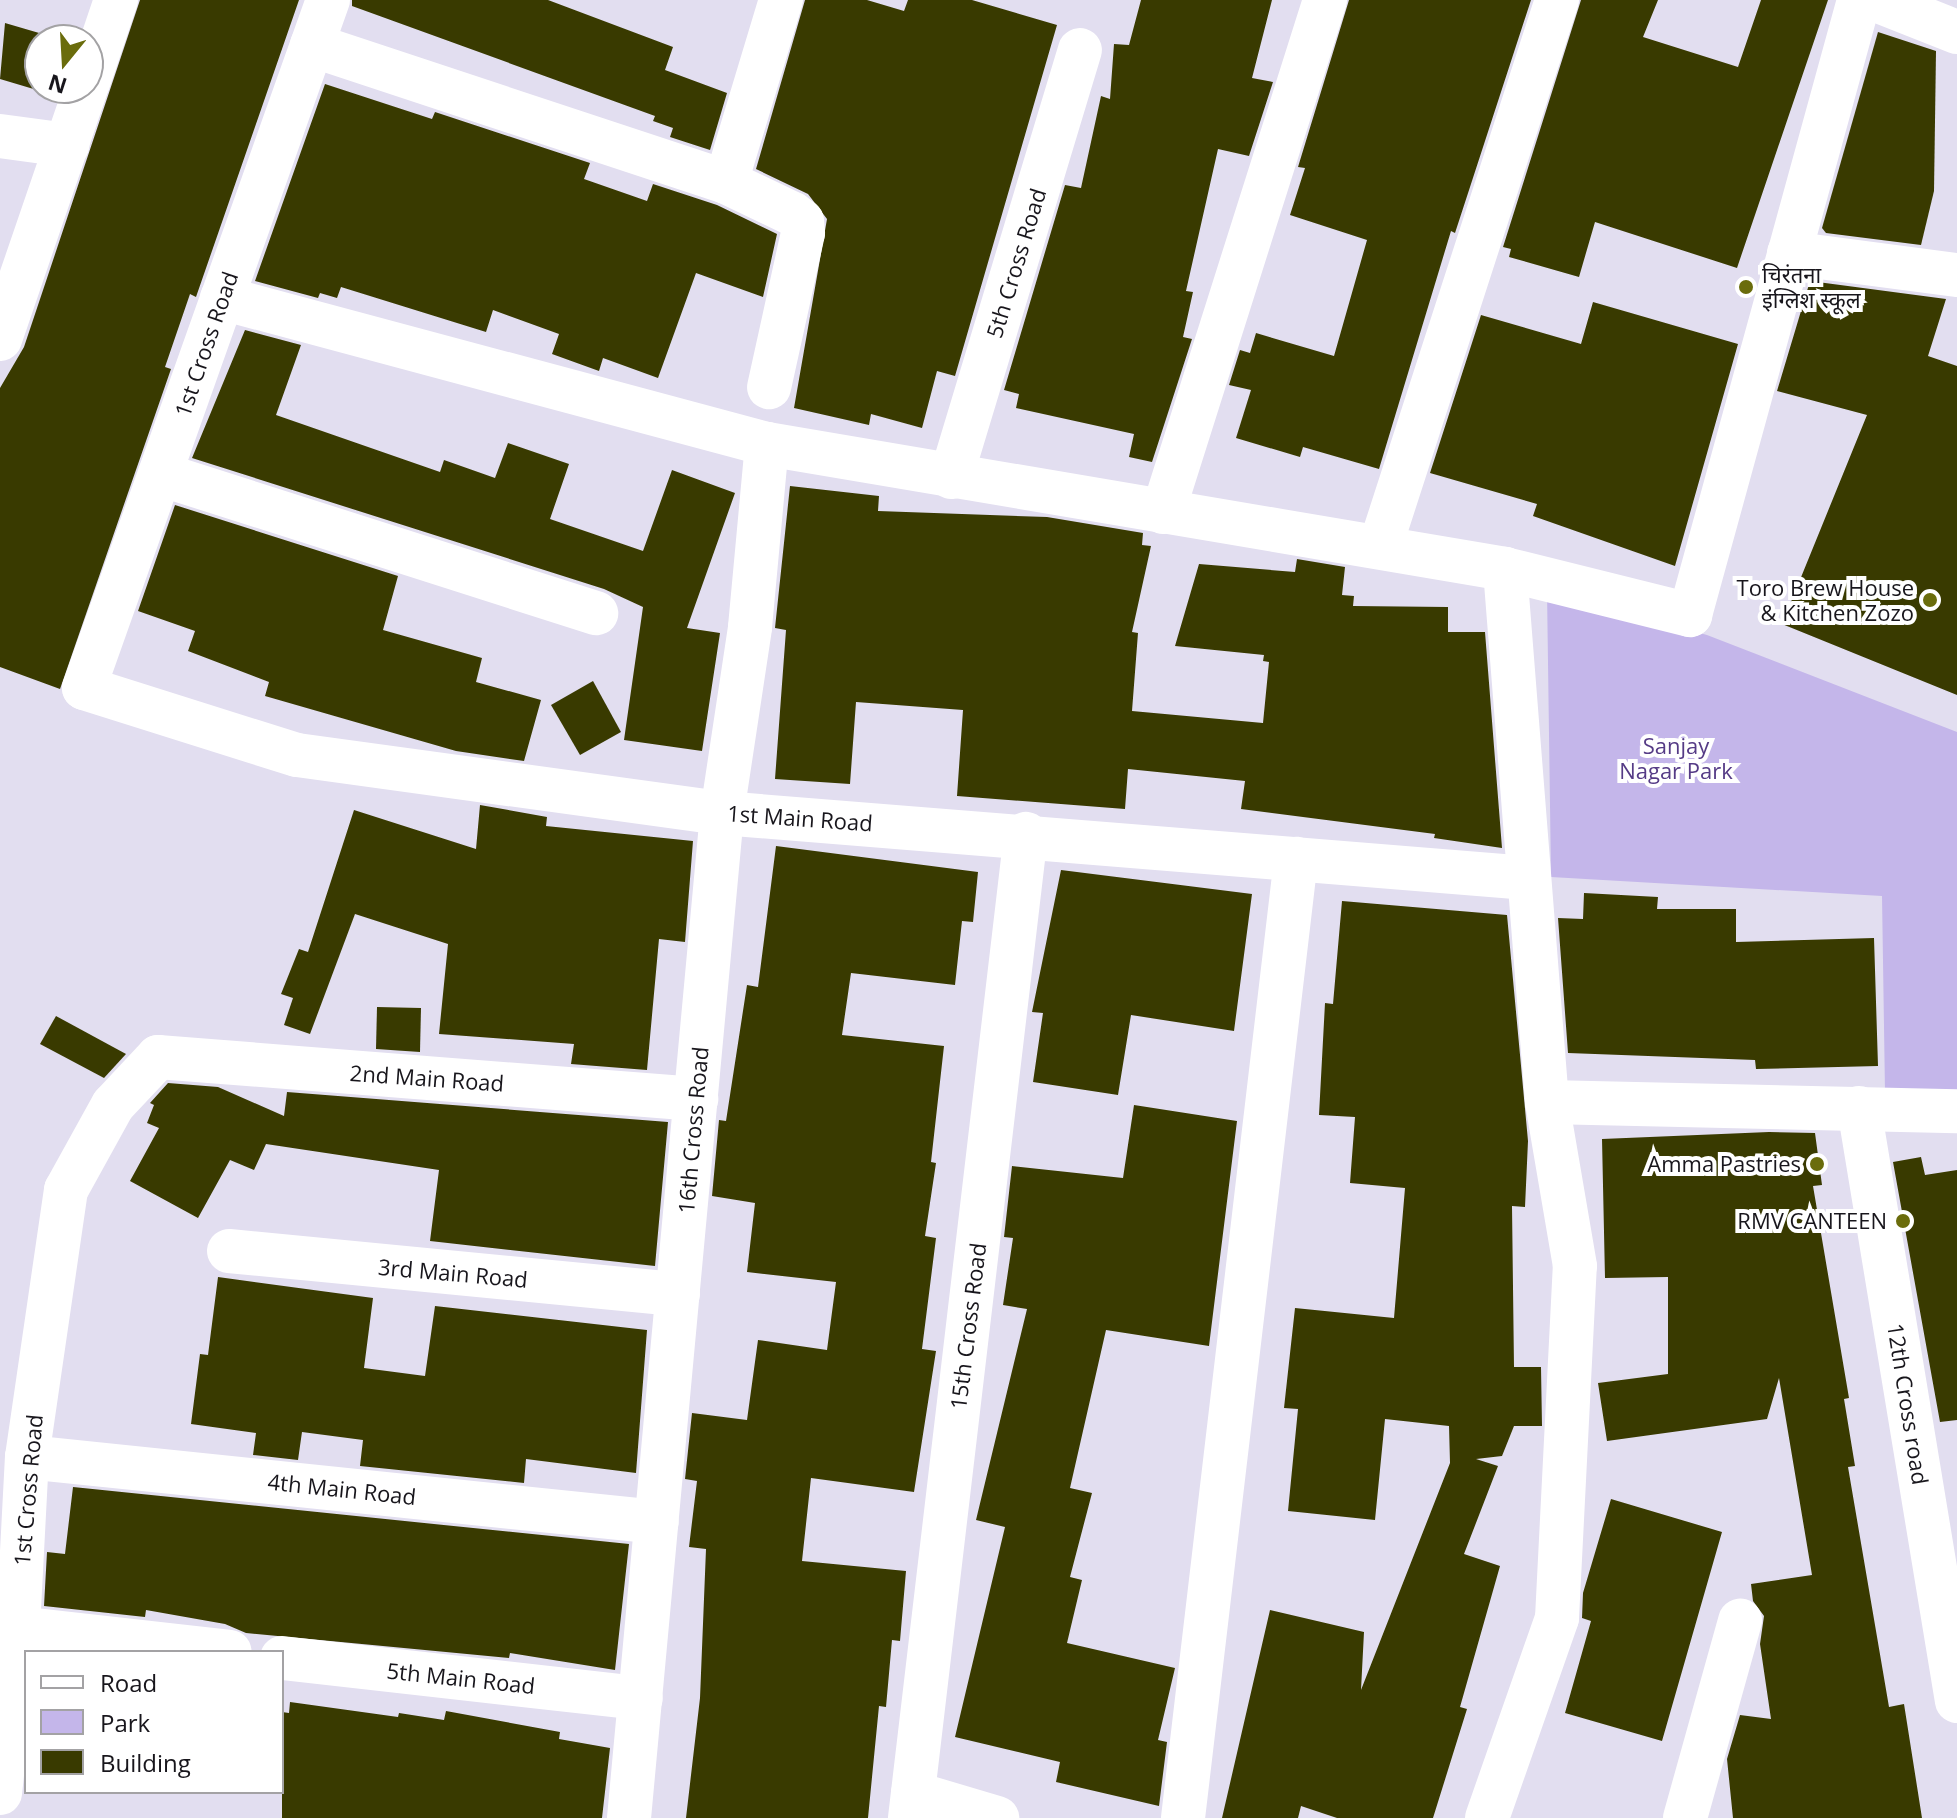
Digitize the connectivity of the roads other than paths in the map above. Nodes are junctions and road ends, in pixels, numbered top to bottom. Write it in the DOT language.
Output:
graph roads {
  1 [pos="116,0"];
  2 [pos="328,0"];
  3 [pos="1325,0"];
  4 [pos="1557,0"];
  5 [pos="1859,0"];
  6 [pos="1876,0"];
  7 [pos="780,1"];
  8 [pos="1957,32"];
  9 [pos="104,36"];
  10 [pos="312,45"];
  11 [pos="1080,50"];
  12 [pos="81,104"];
  13 [pos="0,136"];
  14 [pos="67,145"];
  15 [pos="726,182"];
  16 [pos="1789,253"];
  17 [pos="1957,275"];
  18 [pos="222,298"];
  19 [pos="0,339"];
  20 [pos="769,387"];
  21 [pos="767,444"];
  22 [pos="160,474"];
  23 [pos="951,477"];
  24 [pos="1163,512"];
  25 [pos="1380,547"];
  26 [pos="1505,569"];
  27 [pos="596,613"];
  28 [pos="84,688"];
  29 [pos="722,813"];
  30 [pos="1026,834"];
  31 [pos="1296,859"];
  32 [pos="1528,878"];
  33 [pos="158,1057"];
  34 [pos="696,1099"];
  35 [pos="1547,1102"];
  36 [pos="1859,1108"];
  37 [pos="1957,1111"];
  38 [pos="229,1251"];
  39 [pos="678,1294"];
  40 [pos="27,1457"];
  41 [pos="657,1522"];
  42 [pos="1740,1621"];
  43 [pos="9,1627"];
  44 [pos="212,1650"];
  45 [pos="284,1658"];
  46 [pos="641,1698"];
  47 [pos="1957,1701"];
  48 [pos="0,1793"];
  49 [pos="912,1806"];
  50 [pos="629,1818"];
  51 [pos="997,1818"];
  52 [pos="1183,1818"];
  53 [pos="1487,1818"];
  54 [pos="1685,1818"];
  1 -- 9 [label="street"];
  2 -- 10 [label="street, 1st Cross Road"];
  3 -- 24 [label="street"];
  4 -- 25 [label="street"];
  5 -- 16 [label="street"];
  6 -- 8 [label="street"];
  7 -- 15 [label="street"];
  10 -- 15 [label="street"];
  10 -- 18 [label="street, 1st Cross Road"];
  11 -- 23 [label="street, 5th Cross Road"];
  12 -- 14 [label="street"];
  13 -- 14 [label="street"];
  14 -- 19 [label="street"];
  15 -- 20 [label="street"];
  16 -- 17 [label="street"];
  16 -- 26 [label="street"];
  18 -- 21 [label="street"];
  18 -- 22 [label="street, 1st Cross Road"];
  21 -- 23 [label="street"];
  21 -- 29 [label="street, 16th Cross Road"];
  22 -- 27 [label="street"];
  22 -- 28 [label="street, 1st Cross Road"];
  23 -- 24 [label="street"];
  24 -- 25 [label="street"];
  25 -- 26 [label="street"];
  26 -- 32 [label="street"];
  28 -- 29 [label="street, 1st Main Road"];
  29 -- 30 [label="street, 1st Main Road"];
  29 -- 34 [label="street, 16th Cross Road"];
  30 -- 31 [label="street, 1st Main Road"];
  30 -- 49 [label="street, 15th Cross Road"];
  31 -- 32 [label="street, 1st Main Road"];
  31 -- 52 [label="street"];
  32 -- 35 [label="street"];
  33 -- 34 [label="street, 2nd Main Road"];
  33 -- 40 [label="street, 1st Cross Road"];
  34 -- 39 [label="street, 16th Cross Road"];
  35 -- 36 [label="street"];
  35 -- 53 [label="street"];
  36 -- 37 [label="street"];
  36 -- 47 [label="street, 12th Cross road"];
  38 -- 39 [label="street, 3rd Main Road"];
  39 -- 41 [label="street, 16th Cross Road"];
  40 -- 41 [label="street, 4th Main Road"];
  40 -- 43 [label="street, 1st Cross Road"];
  41 -- 46 [label="street, 16th Cross Road"];
  42 -- 54 [label="street"];
  43 -- 44 [label="street"];
  43 -- 48 [label="street, 1st Cross Road"];
  45 -- 46 [label="street, 5th Main Road"];
  46 -- 50 [label="street, 16th Cross Road"];
  49 -- 51 [label="street"];
}
